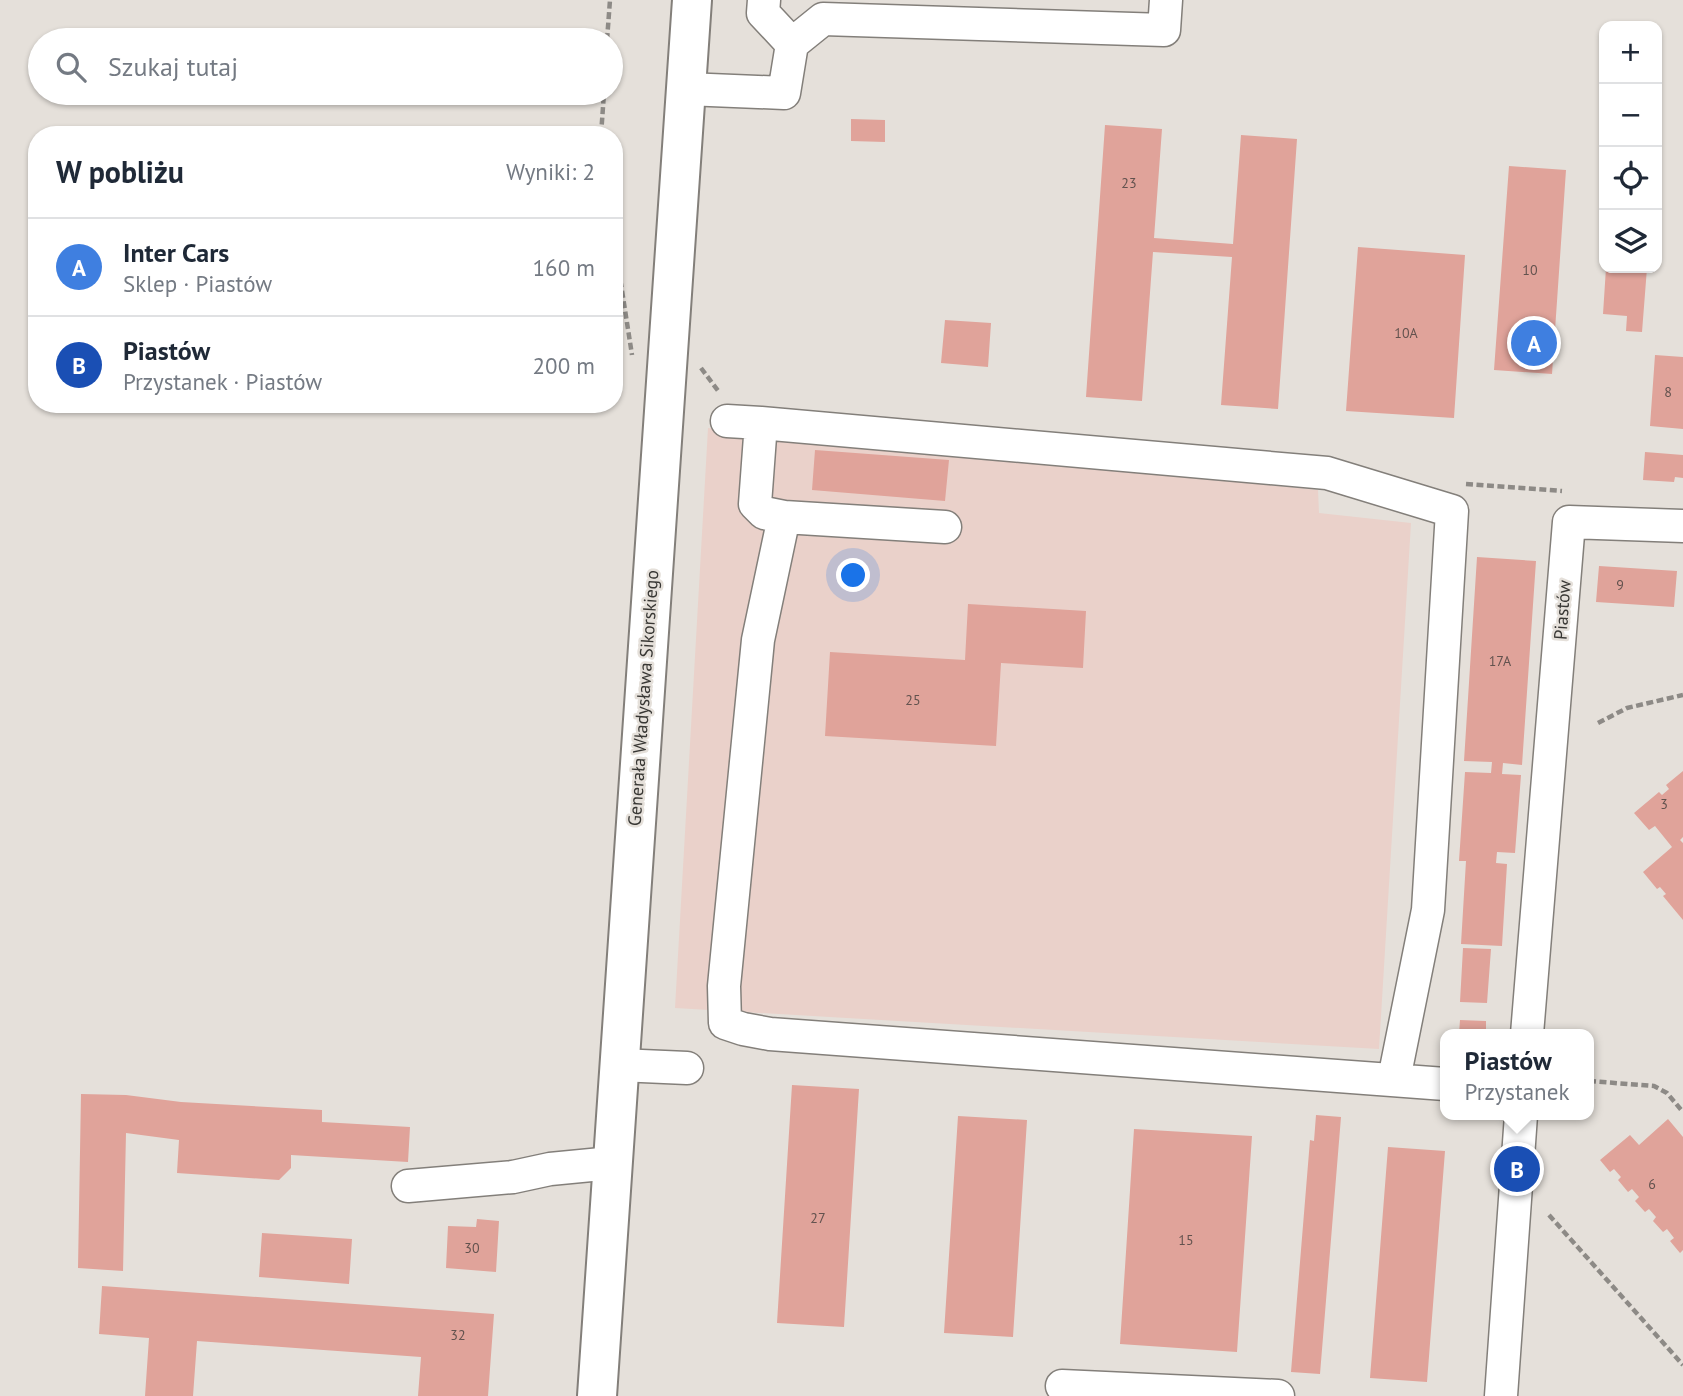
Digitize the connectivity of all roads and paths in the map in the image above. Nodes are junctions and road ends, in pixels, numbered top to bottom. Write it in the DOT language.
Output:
graph roads {
  1 [pos="610,0"];
  2 [pos="692,0"];
  3 [pos="764,0"];
  4 [pos="1167,0"];
  5 [pos="824,10"];
  6 [pos="608,28"];
  7 [pos="792,44"];
  8 [pos="686,89"];
  9 [pos="603,105"];
  10 [pos="602,126"];
  11 [pos="623,297"];
  12 [pos="668,361"];
  13 [pos="727,421"];
  14 [pos="761,423"];
  15 [pos="784,517"];
  16 [pos="1683,526"];
  17 [pos="945,527"];
  18 [pos="1683,695"];
  19 [pos="1598,723"];
  20 [pos="1527,1029"];
  21 [pos="619,1065"];
  22 [pos="687,1068"];
  23 [pos="1394,1079"];
  24 [pos="1594,1081"];
  25 [pos="1440,1084"];
  26 [pos="1683,1112"];
  27 [pos="1521,1120"];
  28 [pos="612,1163"];
  29 [pos="408,1186"];
  30 [pos="1549,1215"];
  31 [pos="1683,1365"];
  32 [pos="1062,1386"];
  33 [pos="597,1396"];
  34 [pos="1278,1396"];
  35 [pos="1501,1396"];
  1 -- 6 [label="path"];
  2 -- 8 [label="main road, Generała Władysława Sikorskiego"];
  3 -- 7 [label="street"];
  4 -- 5 [label="street"];
  5 -- 7 [label="street"];
  7 -- 8 [label="street"];
  8 -- 12 [label="main road, Generała Władysława Sikorskiego"];
  9 -- 10 [label="path"];
  11 -- 12 [label="path"];
  12 -- 21 [label="main road, Generała Władysława Sikorskiego"];
  13 -- 14 [label="street"];
  14 -- 15 [label="street"];
  14 -- 23 [label="street"];
  15 -- 17 [label="street"];
  15 -- 23 [label="street"];
  16 -- 20 [label="street, Piastów"];
  18 -- 19 [label="path"];
  21 -- 22 [label="street"];
  21 -- 28 [label="main road, Generała Władysława Sikorskiego"];
  23 -- 25 [label="street"];
  24 -- 26 [label="path"];
  27 -- 35 [label="street"];
  28 -- 29 [label="street"];
  28 -- 33 [label="main road, Generała Władysława Sikorskiego"];
  30 -- 31 [label="path"];
  32 -- 34 [label="street"];
}
